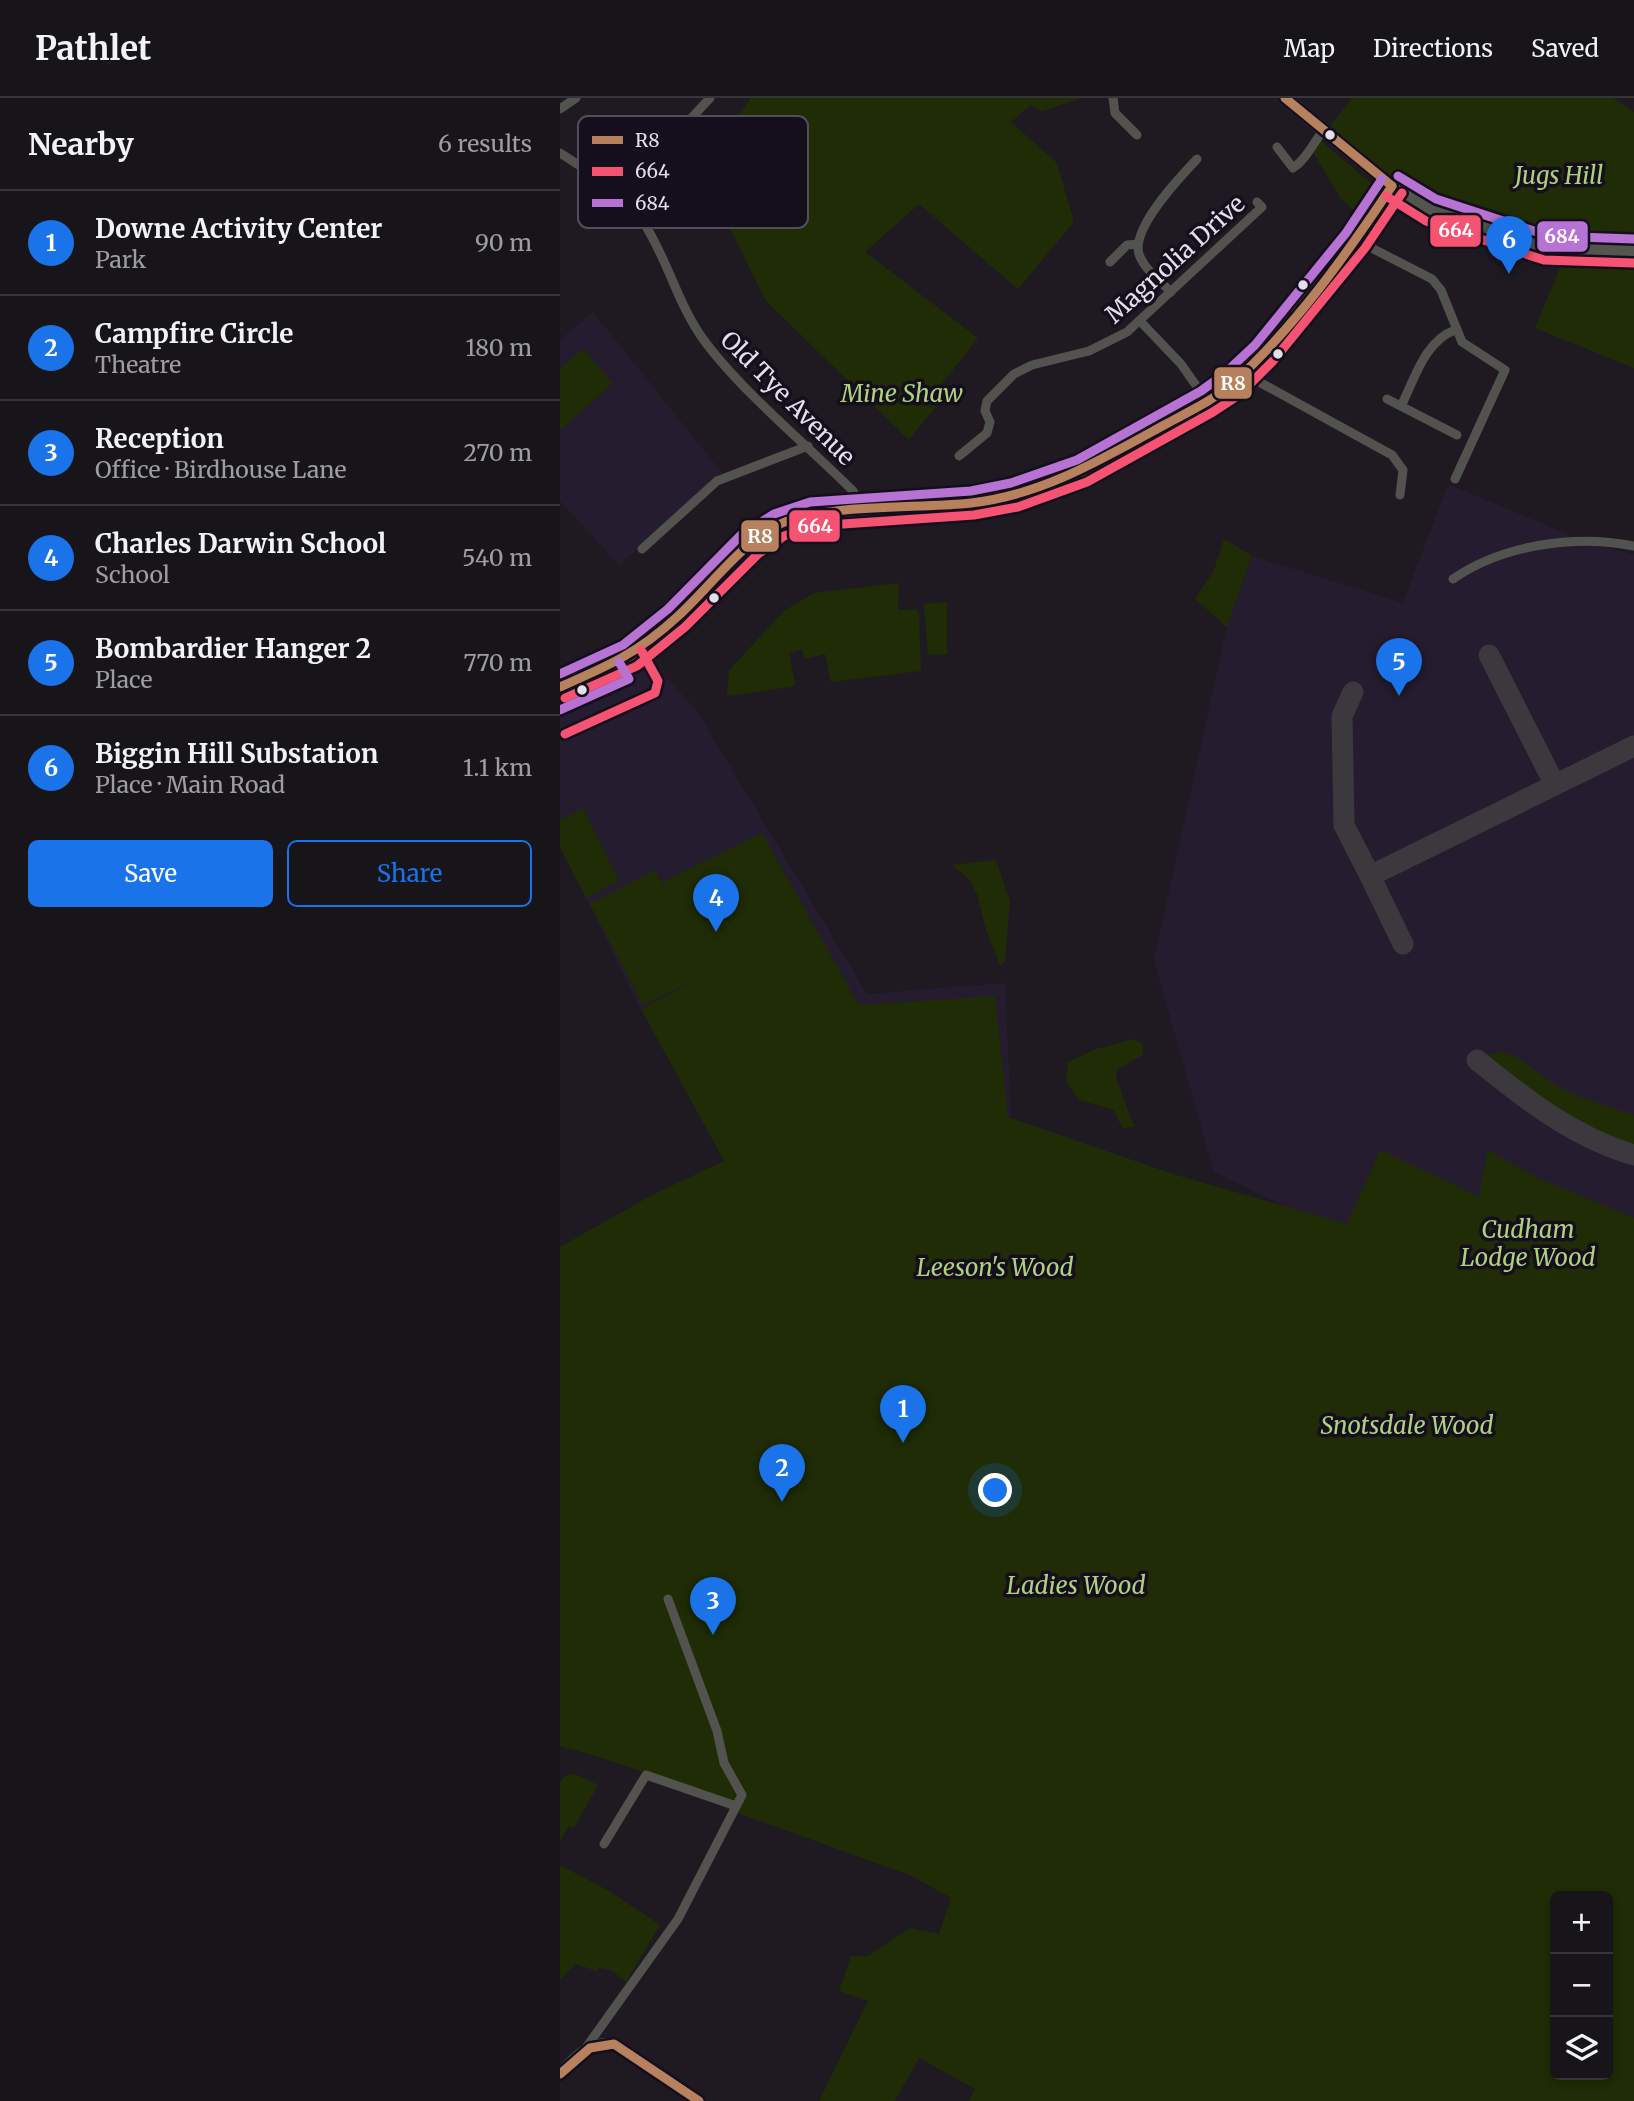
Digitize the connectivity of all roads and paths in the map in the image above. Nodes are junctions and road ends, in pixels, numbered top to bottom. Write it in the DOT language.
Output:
graph roads {
  1 [pos="576,98"];
  2 [pos="710,98"];
  3 [pos="1113,98"];
  4 [pos="1285,98"];
  5 [pos="1299,104"];
  6 [pos="560,109"];
  7 [pos="693,116"];
  8 [pos="1323,131"];
  9 [pos="1137,135"];
  10 [pos="1277,147"];
  11 [pos="560,153"];
  12 [pos="1197,159"];
  13 [pos="578,166"];
  14 [pos="1392,186"];
  15 [pos="1257,202"];
  16 [pos="645,228"];
  17 [pos="1356,240"];
  18 [pos="1138,244"];
  19 [pos="1634,251"];
  20 [pos="1110,262"];
  21 [pos="1171,292"];
  22 [pos="1140,321"];
  23 [pos="1455,330"];
  24 [pos="1247,372"];
  25 [pos="1387,399"];
  26 [pos="1207,401"];
  27 [pos="1402,404"];
  28 [pos="1457,435"];
  29 [pos="808,446"];
  30 [pos="959,456"];
  31 [pos="1455,479"];
  32 [pos="1400,495"];
  33 [pos="860,511"];
  34 [pos="1634,546"];
  35 [pos="642,549"];
  36 [pos="1453,579"];
  37 [pos="560,687"];
  38 [pos="669,1601"];
  39 [pos="736,1806"];
  40 [pos="604,1844"];
  41 [pos="584,2051"];
  42 [pos="560,2074"];
  43 [pos="699,2101"];
  1 -- 6 [label="street"];
  2 -- 7 [label="street"];
  3 -- 9 [label="street"];
  4 -- 5 [label="main road"];
  5 -- 8 [label="main road"];
  8 -- 10 [label="street"];
  8 -- 14 [label="main road"];
  11 -- 13 [label="street, Old Tye Avenue"];
  12 -- 18 [label="street"];
  14 -- 17 [label="street"];
  14 -- 19 [label="main road"];
  15 -- 21 [label="street, Magnolia Drive"];
  16 -- 29 [label="street, Old Tye Avenue"];
  17 -- 23 [label="street"];
  17 -- 24 [label="street"];
  18 -- 20 [label="street"];
  18 -- 21 [label="street"];
  21 -- 22 [label="street, Magnolia Drive"];
  22 -- 26 [label="street"];
  22 -- 30 [label="street, Magnolia Drive"];
  23 -- 27 [label="street"];
  23 -- 31 [label="street"];
  24 -- 26 [label="street"];
  24 -- 32 [label="street"];
  25 -- 27 [label="street"];
  26 -- 33 [label="street"];
  27 -- 28 [label="street"];
  29 -- 33 [label="street, Old Tye Avenue"];
  29 -- 35 [label="street"];
  33 -- 37 [label="street"];
  34 -- 36 [label="street"];
  38 -- 39 [label="street"];
  39 -- 40 [label="street"];
  39 -- 41 [label="street"];
  41 -- 42 [label="street"];
  41 -- 43 [label="street"];
}
